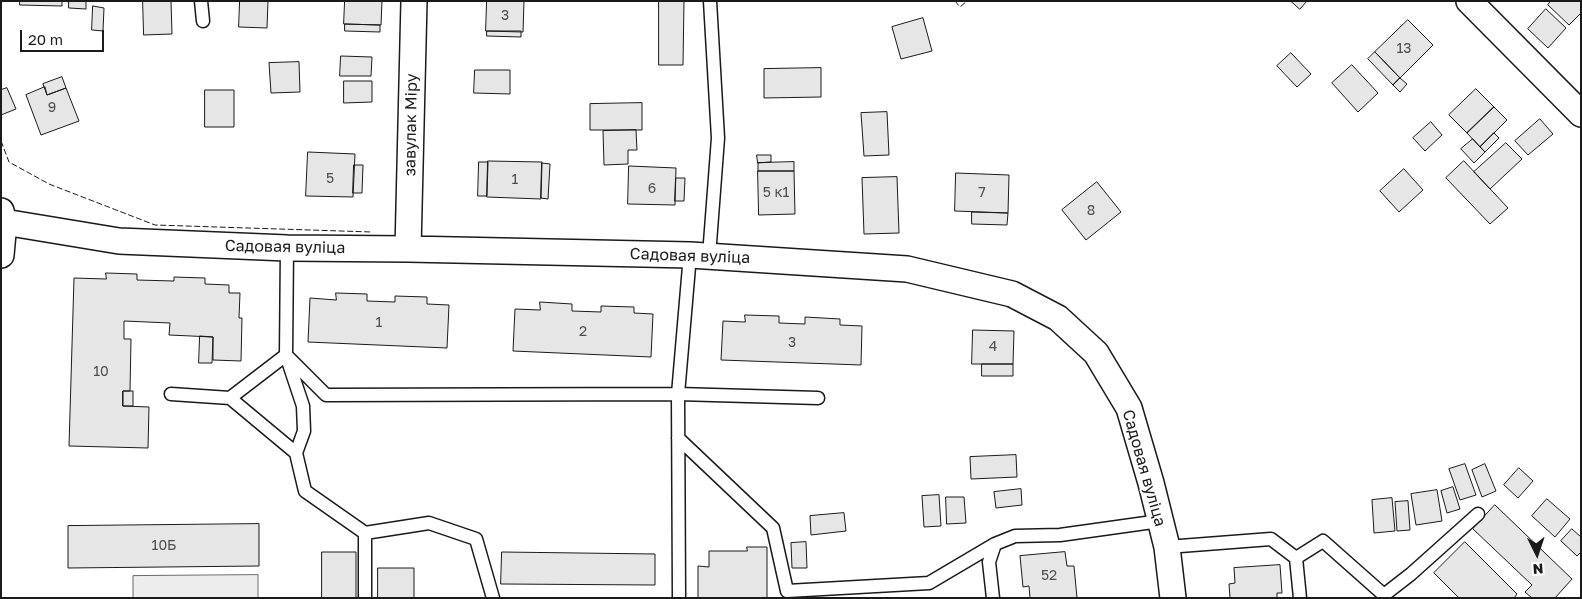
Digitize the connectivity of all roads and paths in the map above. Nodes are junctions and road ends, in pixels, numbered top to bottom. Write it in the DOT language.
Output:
graph roads {
  1 [pos="201,1"];
  2 [pos="414,1"];
  3 [pos="710,1"];
  4 [pos="1469,1"];
  5 [pos="203,21"];
  6 [pos="1581,114"];
  7 [pos="2,216"];
  8 [pos="286,248"];
  9 [pos="408,249"];
  10 [pos="1,255"];
  11 [pos="699,256"];
  12 [pos="286,355"];
  13 [pos="170,394"];
  14 [pos="678,394"];
  15 [pos="230,398"];
  16 [pos="818,398"];
  17 [pos="678,438"];
  18 [pos="296,453"];
  19 [pos="1478,514"];
  20 [pos="1160,521"];
  21 [pos="365,533"];
  22 [pos="995,544"];
  23 [pos="1167,547"];
  24 [pos="1296,558"];
  25 [pos="365,598"];
  26 [pos="493,598"];
  27 [pos="679,598"];
  28 [pos="993,598"];
  29 [pos="1172,598"];
  30 [pos="1300,598"];
  1 -- 5 [label="lane"];
  2 -- 9 [label="street, завулак Міру"];
  3 -- 11 [label="lane"];
  4 -- 6 [label="street"];
  7 -- 8 [label="street, Садовая вуліца"];
  7 -- 10 [label="street"];
  8 -- 9 [label="street, Садовая вуліца"];
  8 -- 12 [label="lane"];
  9 -- 11 [label="street, Садовая вуліца"];
  11 -- 14 [label="lane"];
  11 -- 20 [label="street, Садовая вуліца"];
  12 -- 14 [label="lane"];
  12 -- 15 [label="lane"];
  12 -- 18 [label="lane"];
  13 -- 15 [label="lane"];
  14 -- 16 [label="lane"];
  14 -- 17 [label="lane"];
  15 -- 18 [label="lane"];
  17 -- 22 [label="lane"];
  17 -- 27 [label="lane"];
  18 -- 21 [label="lane"];
  19 -- 24 [label="lane"];
  20 -- 22 [label="lane"];
  20 -- 23 [label="street, Садовая вуліца"];
  21 -- 25 [label="lane"];
  21 -- 26 [label="lane"];
  22 -- 28 [label="lane"];
  23 -- 24 [label="lane"];
  23 -- 29 [label="street, Садовая вуліца"];
  24 -- 30 [label="lane"];
}
